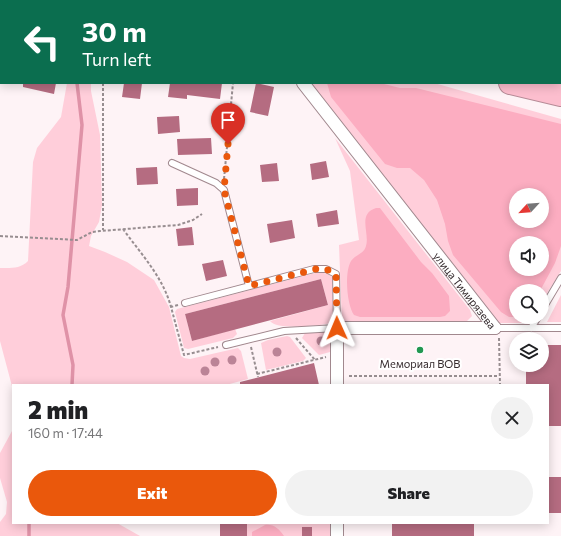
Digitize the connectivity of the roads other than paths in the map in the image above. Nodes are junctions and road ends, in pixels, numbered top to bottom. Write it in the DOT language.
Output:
graph roads {
  1 [pos="304,84"];
  2 [pos="514,84"];
  3 [pos="561,95"];
  4 [pos="172,163"];
  5 [pos="561,278"];
  6 [pos="249,286"];
  7 [pos="549,298"];
  8 [pos="185,303"];
  9 [pos="534,324"];
  10 [pos="337,328"];
  11 [pos="531,328"];
  12 [pos="561,328"];
  13 [pos="497,332"];
  14 [pos="226,344"];
  15 [pos="340,381"];
  16 [pos="337,524"];
  17 [pos="338,536"];
  1 -- 13 [label="street, улица Тимирязева"];
  2 -- 3 [label="highway"];
  4 -- 6 [label="lane"];
  5 -- 7 [label="lane"];
  6 -- 8 [label="lane"];
  6 -- 10 [label="lane"];
  9 -- 11 [label="lane"];
  10 -- 13 [label="street, улица Тимирязева"];
  10 -- 14 [label="lane"];
  10 -- 15 [label="street"];
  11 -- 12 [label="lane"];
  11 -- 13 [label="lane"];
  16 -- 17 [label="street"];
}
